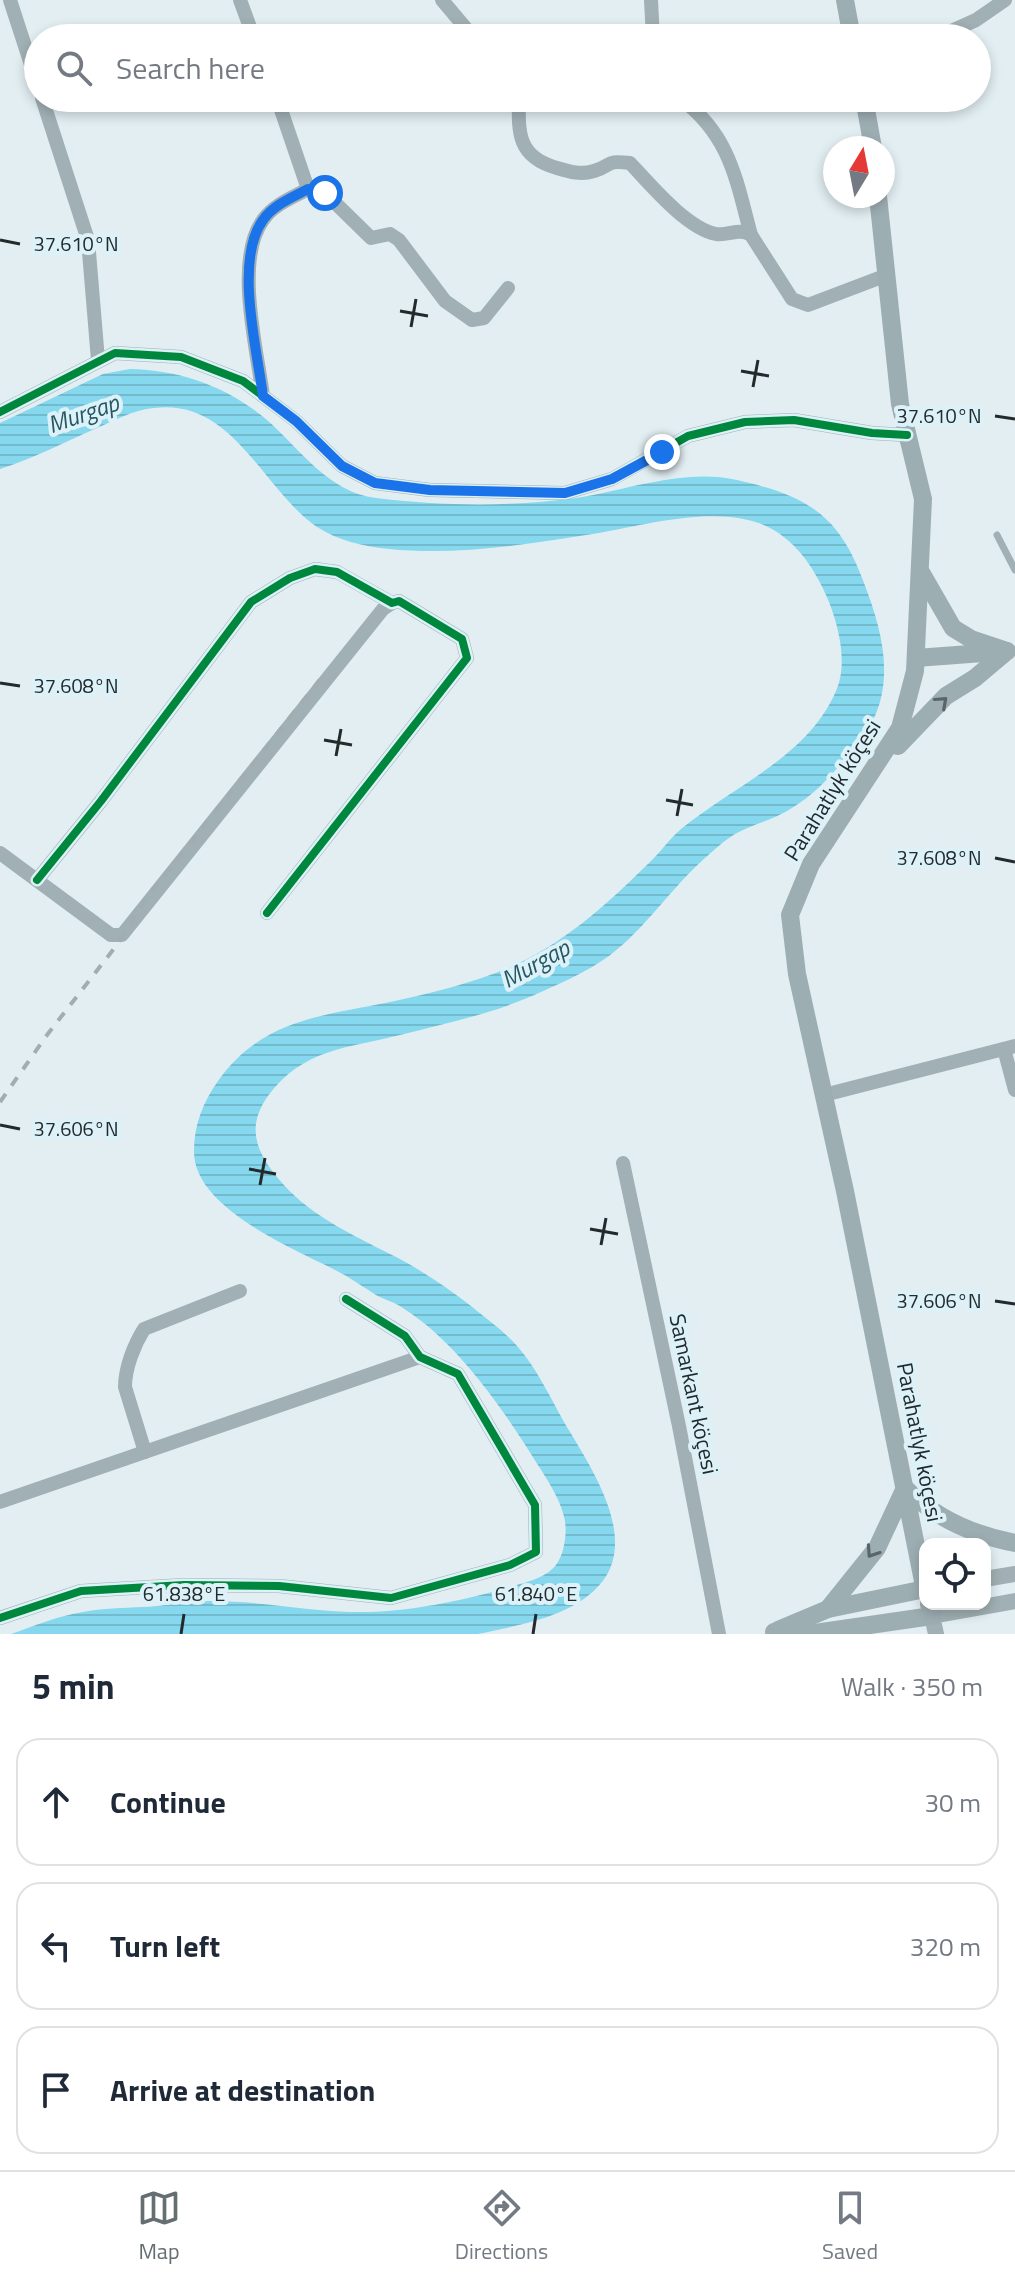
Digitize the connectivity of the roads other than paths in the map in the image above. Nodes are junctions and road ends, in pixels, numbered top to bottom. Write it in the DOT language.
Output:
graph roads {
  1 [pos="10,0"];
  2 [pos="240,0"];
  3 [pos="442,0"];
  4 [pos="651,0"];
  5 [pos="845,0"];
  6 [pos="1005,0"];
  7 [pos="249,24"];
  8 [pos="462,24"];
  9 [pos="652,24"];
  10 [pos="849,24"];
  11 [pos="967,24"];
  12 [pos="24,43"];
  13 [pos="47,112"];
  14 [pos="282,112"];
  15 [pos="519,112"];
  16 [pos="698,112"];
  17 [pos="867,112"];
  18 [pos="871,136"];
  19 [pos="308,189"];
  20 [pos="879,208"];
  21 [pos="751,235"];
  22 [pos="887,275"];
  23 [pos="508,288"];
  24 [pos="98,360"];
  25 [pos="263,396"];
  26 [pos="0,412"];
  27 [pos="907,435"];
  28 [pos="997,535"];
  29 [pos="1015,570"];
  30 [pos="921,572"];
  31 [pos="392,603"];
  32 [pos="1011,651"];
  33 [pos="916,658"];
  34 [pos="869,778"];
  35 [pos="0,853"];
  36 [pos="37,880"];
  37 [pos="267,913"];
  38 [pos="1010,1047"];
  39 [pos="1015,1090"];
  40 [pos="824,1095"];
  41 [pos="623,1163"];
  42 [pos="240,1291"];
  43 [pos="346,1299"];
  44 [pos="420,1357"];
  45 [pos="145,1452"];
  46 [pos="905,1488"];
  47 [pos="2,1497"];
  48 [pos="1015,1543"];
  49 [pos="919,1559"];
  50 [pos="1015,1574"];
  51 [pos="991,1578"];
  52 [pos="919,1591"];
  53 [pos="1015,1601"];
  54 [pos="828,1609"];
  55 [pos="0,1618"];
  56 [pos="932,1618"];
  57 [pos="769,1633"];
  58 [pos="719,1634"];
  59 [pos="808,1634"];
  1 -- 12 [label="street"];
  2 -- 7 [label="street"];
  3 -- 8 [label="street"];
  4 -- 9 [label="street"];
  5 -- 10 [label="main road"];
  6 -- 11 [label="street"];
  13 -- 24 [label="street"];
  14 -- 19 [label="street"];
  15 -- 21 [label="street"];
  16 -- 21 [label="street"];
  17 -- 18 [label="main road"];
  19 -- 23 [label="street"];
  19 -- 25 [label="street"];
  20 -- 22 [label="main road, Parahatlyk köçesi"];
  21 -- 22 [label="street"];
  22 -- 27 [label="main road, Parahatlyk köçesi"];
  24 -- 25 [label="street"];
  24 -- 26 [label="street"];
  25 -- 27 [label="street"];
  27 -- 30 [label="main road, Parahatlyk köçesi"];
  28 -- 29 [label="lane"];
  30 -- 32 [label="main road"];
  30 -- 33 [label="main road, Parahatlyk köçesi"];
  31 -- 36 [label="street"];
  31 -- 36 [label="street"];
  31 -- 37 [label="street"];
  32 -- 33 [label="main road"];
  34 -- 32 [label="main road, one-way"];
  33 -- 34 [label="main road, Parahatlyk köçesi"];
  34 -- 40 [label="main road, Parahatlyk köçesi"];
  35 -- 36 [label="street"];
  38 -- 39 [label="street"];
  38 -- 40 [label="street"];
  40 -- 46 [label="main road, Parahatlyk köçesi"];
  41 -- 58 [label="street, Samarkant köçesi"];
  42 -- 45 [label="street"];
  43 -- 44 [label="street"];
  44 -- 45 [label="street"];
  44 -- 55 [label="street"];
  45 -- 47 [label="street"];
  46 -- 48 [label="main road"];
  46 -- 49 [label="main road, Parahatlyk köçesi"];
  46 -- 54 [label="main road, one-way"];
  50 -- 51 [label="street"];
  52 -- 54 [label="main road"];
  53 -- 56 [label="street"];
  54 -- 57 [label="main road"];
  56 -- 59 [label="main road"];
  57 -- 59 [label="main road"];
}
